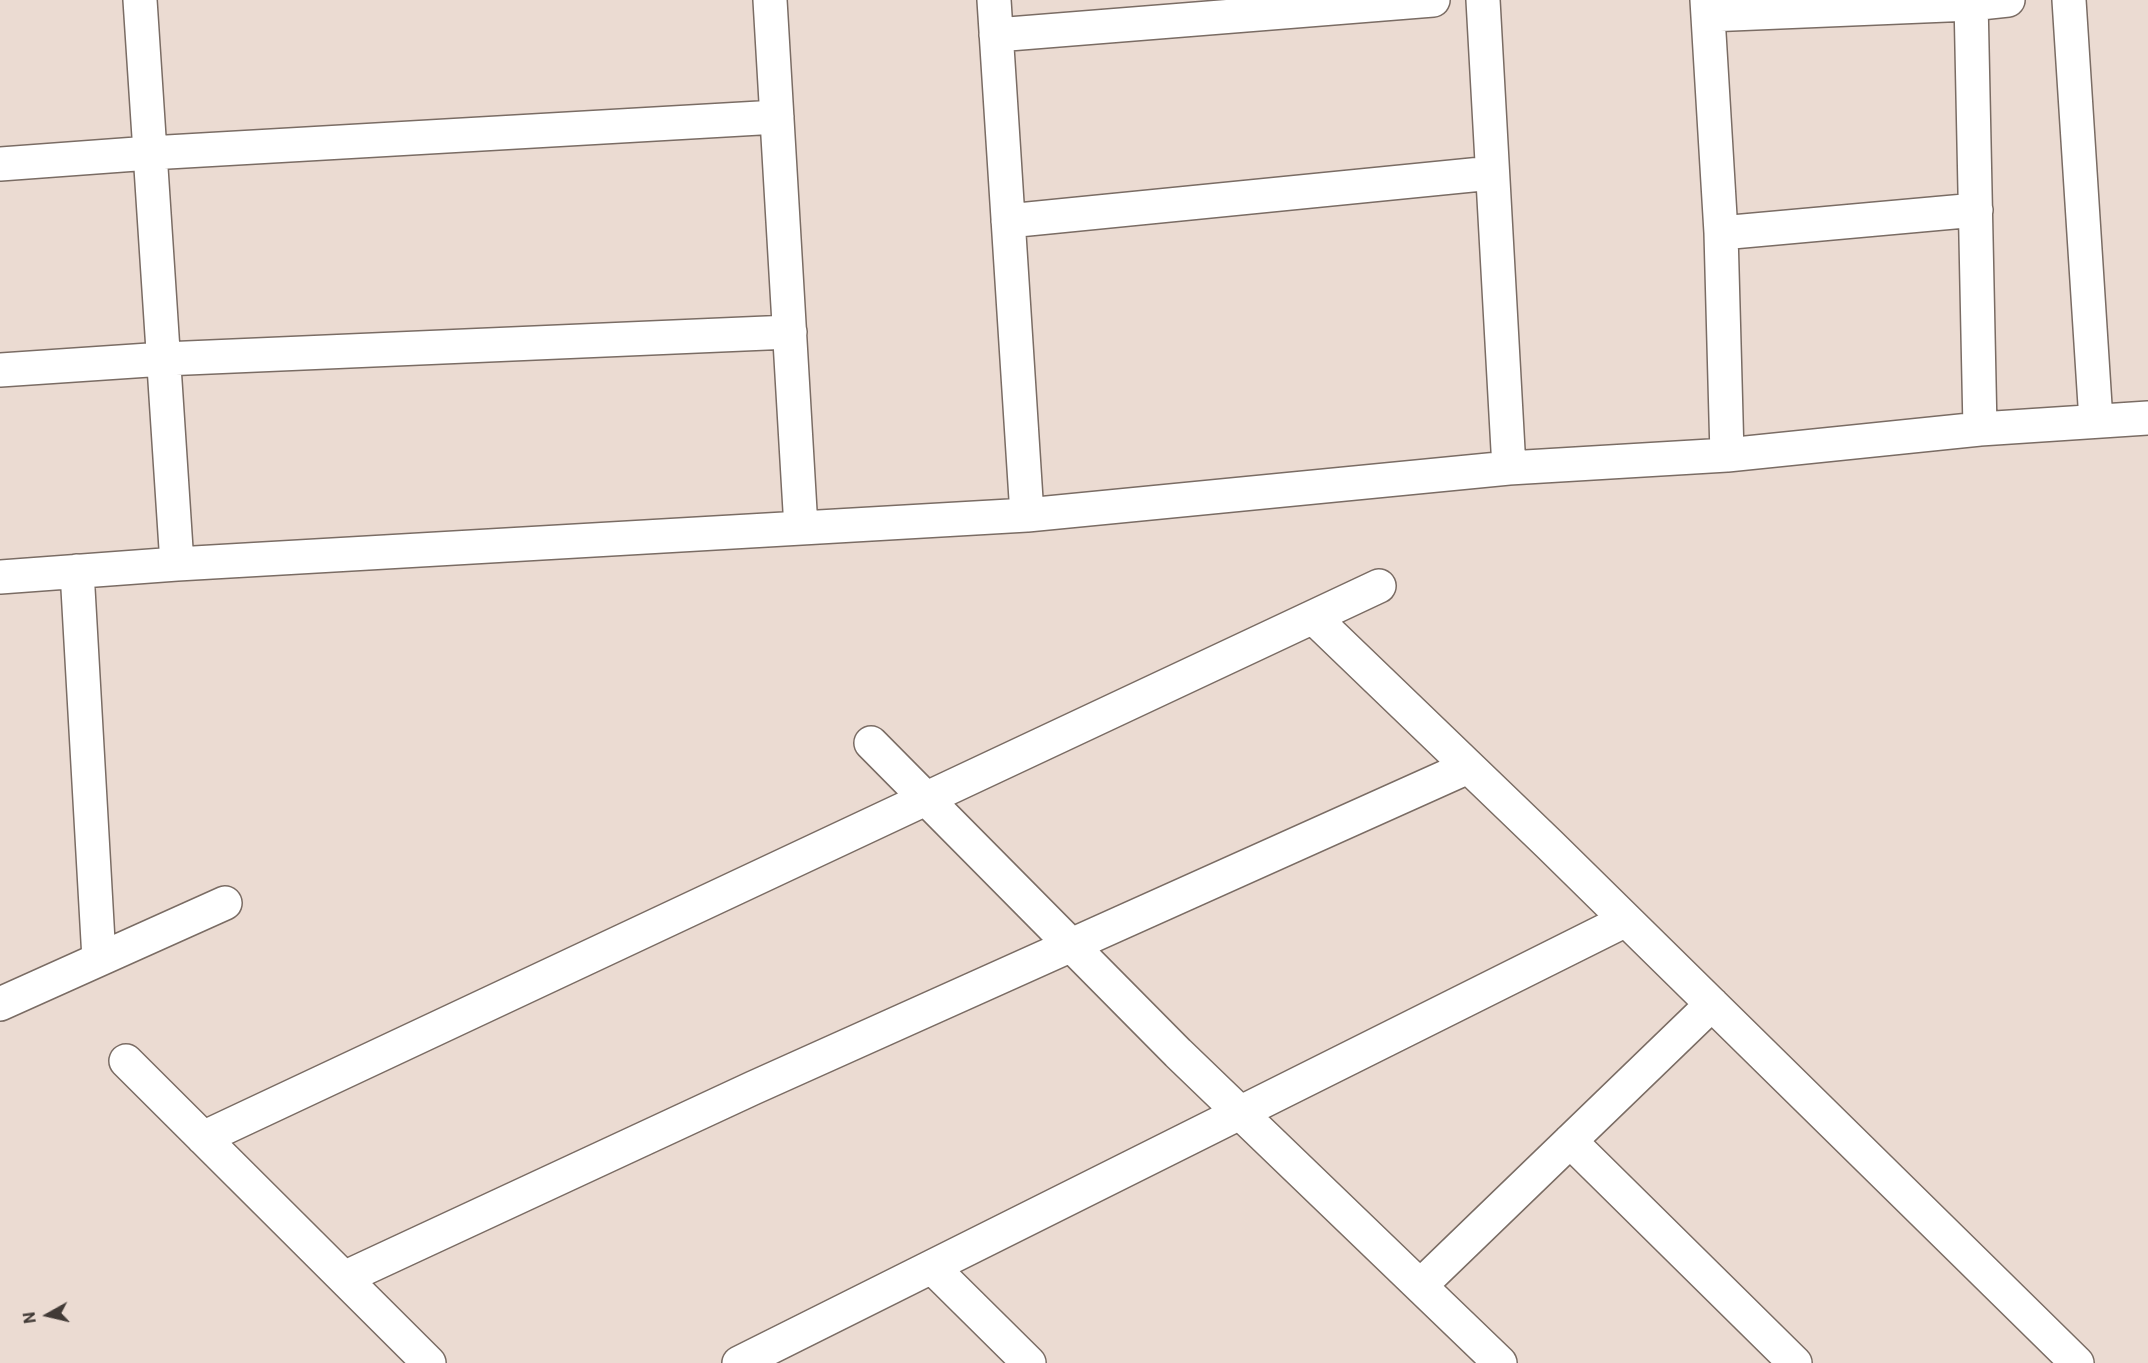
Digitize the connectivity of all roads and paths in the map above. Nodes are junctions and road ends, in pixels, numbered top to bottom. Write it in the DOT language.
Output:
graph roads {
  1 [pos="140,0"];
  2 [pos="770,0"];
  3 [pos="994,0"];
  4 [pos="1433,0"];
  5 [pos="1483,0"];
  6 [pos="2008,0"];
  7 [pos="2069,0"];
  8 [pos="1971,2"];
  9 [pos="1707,8"];
  10 [pos="996,35"];
  11 [pos="777,117"];
  12 [pos="150,153"];
  13 [pos="0,164"];
  14 [pos="1492,173"];
  15 [pos="1976,210"];
  16 [pos="1008,221"];
  17 [pos="1721,233"];
  18 [pos="790,332"];
  19 [pos="164,359"];
  20 [pos="0,370"];
  21 [pos="2148,418"];
  22 [pos="2096,421"];
  23 [pos="1980,429"];
  24 [pos="1727,455"];
  25 [pos="1509,468"];
  26 [pos="1027,515"];
  27 [pos="801,528"];
  28 [pos="177,564"];
  29 [pos="77,571"];
  30 [pos="0,577"];
  31 [pos="1379,586"];
  32 [pos="1313,617"];
  33 [pos="871,743"];
  34 [pos="1468,767"];
  35 [pos="926,799"];
  36 [pos="225,903"];
  37 [pos="1626,920"];
  38 [pos="1071,945"];
  39 [pos="99,959"];
  40 [pos="0,1004"];
  41 [pos="1712,1005"];
  42 [pos="126,1061"];
  43 [pos="1240,1113"];
  44 [pos="203,1138"];
  45 [pos="1570,1141"];
  46 [pos="932,1267"];
  47 [pos="344,1278"];
  48 [pos="1420,1286"];
  49 [pos="429,1363"];
  50 [pos="740,1363"];
  51 [pos="1029,1363"];
  52 [pos="1500,1363"];
  53 [pos="1795,1363"];
  54 [pos="2078,1363"];
  1 -- 12 [label="street"];
  2 -- 11 [label="street"];
  3 -- 10 [label="street"];
  4 -- 10 [label="street"];
  5 -- 14 [label="street"];
  6 -- 8 [label="street"];
  7 -- 22 [label="street"];
  8 -- 9 [label="street"];
  8 -- 15 [label="street"];
  9 -- 17 [label="street"];
  10 -- 16 [label="street"];
  11 -- 12 [label="street"];
  11 -- 18 [label="street"];
  12 -- 13 [label="street"];
  12 -- 19 [label="street"];
  14 -- 16 [label="street"];
  14 -- 25 [label="street"];
  15 -- 17 [label="street"];
  15 -- 23 [label="street"];
  16 -- 26 [label="street"];
  17 -- 24 [label="street"];
  18 -- 19 [label="street"];
  18 -- 27 [label="street"];
  19 -- 20 [label="street"];
  19 -- 28 [label="street"];
  21 -- 22 [label="street"];
  22 -- 23 [label="street"];
  23 -- 24 [label="street"];
  24 -- 25 [label="street"];
  25 -- 26 [label="street"];
  26 -- 27 [label="street"];
  27 -- 28 [label="street"];
  28 -- 29 [label="street"];
  29 -- 30 [label="street"];
  29 -- 39 [label="street"];
  31 -- 32 [label="street"];
  32 -- 34 [label="street"];
  32 -- 35 [label="street"];
  33 -- 35 [label="street"];
  34 -- 37 [label="street"];
  34 -- 38 [label="street"];
  35 -- 38 [label="street"];
  35 -- 44 [label="street"];
  36 -- 39 [label="street"];
  37 -- 41 [label="street"];
  37 -- 43 [label="street"];
  38 -- 43 [label="street"];
  38 -- 47 [label="street"];
  39 -- 40 [label="street"];
  41 -- 45 [label="street"];
  41 -- 54 [label="street"];
  42 -- 44 [label="street"];
  43 -- 46 [label="street"];
  43 -- 48 [label="street"];
  44 -- 47 [label="street"];
  45 -- 48 [label="street"];
  45 -- 53 [label="street"];
  46 -- 50 [label="street"];
  46 -- 51 [label="street"];
  47 -- 49 [label="street"];
  48 -- 52 [label="street"];
}
